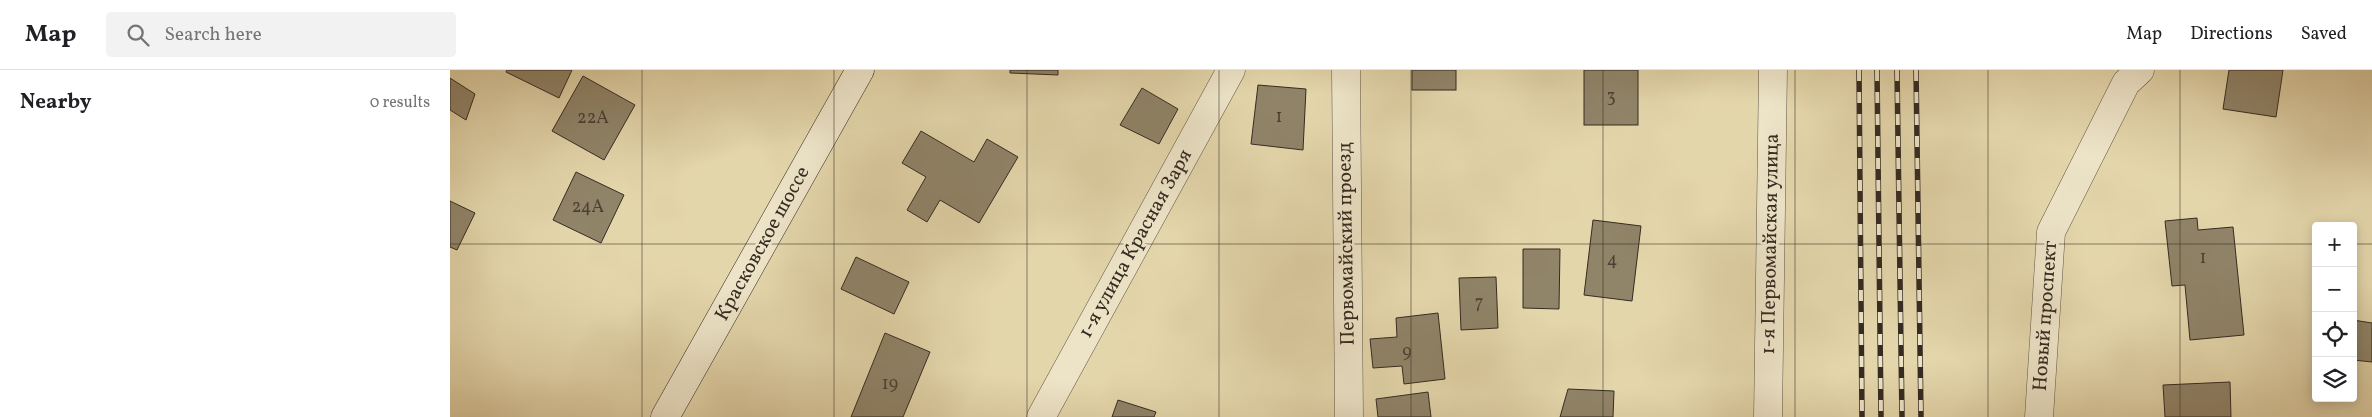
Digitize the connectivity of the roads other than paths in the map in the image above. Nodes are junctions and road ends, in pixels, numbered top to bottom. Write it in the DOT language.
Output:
graph roads {
  1 [pos="860,70"];
  2 [pos="1231,70"];
  3 [pos="1346,70"];
  4 [pos="1773,70"];
  5 [pos="2133,76"];
  6 [pos="666,417"];
  7 [pos="1041,417"];
  8 [pos="1349,417"];
  9 [pos="1768,417"];
  10 [pos="2039,417"];
  1 -- 6 [label="street, Красковское шоссе"];
  2 -- 7 [label="street, 1-я улица Красная Заря"];
  3 -- 8 [label="street, Первомайский проезд"];
  4 -- 9 [label="street, 1-я Первомайская улица"];
  5 -- 10 [label="street, Новый проспект"];
}
